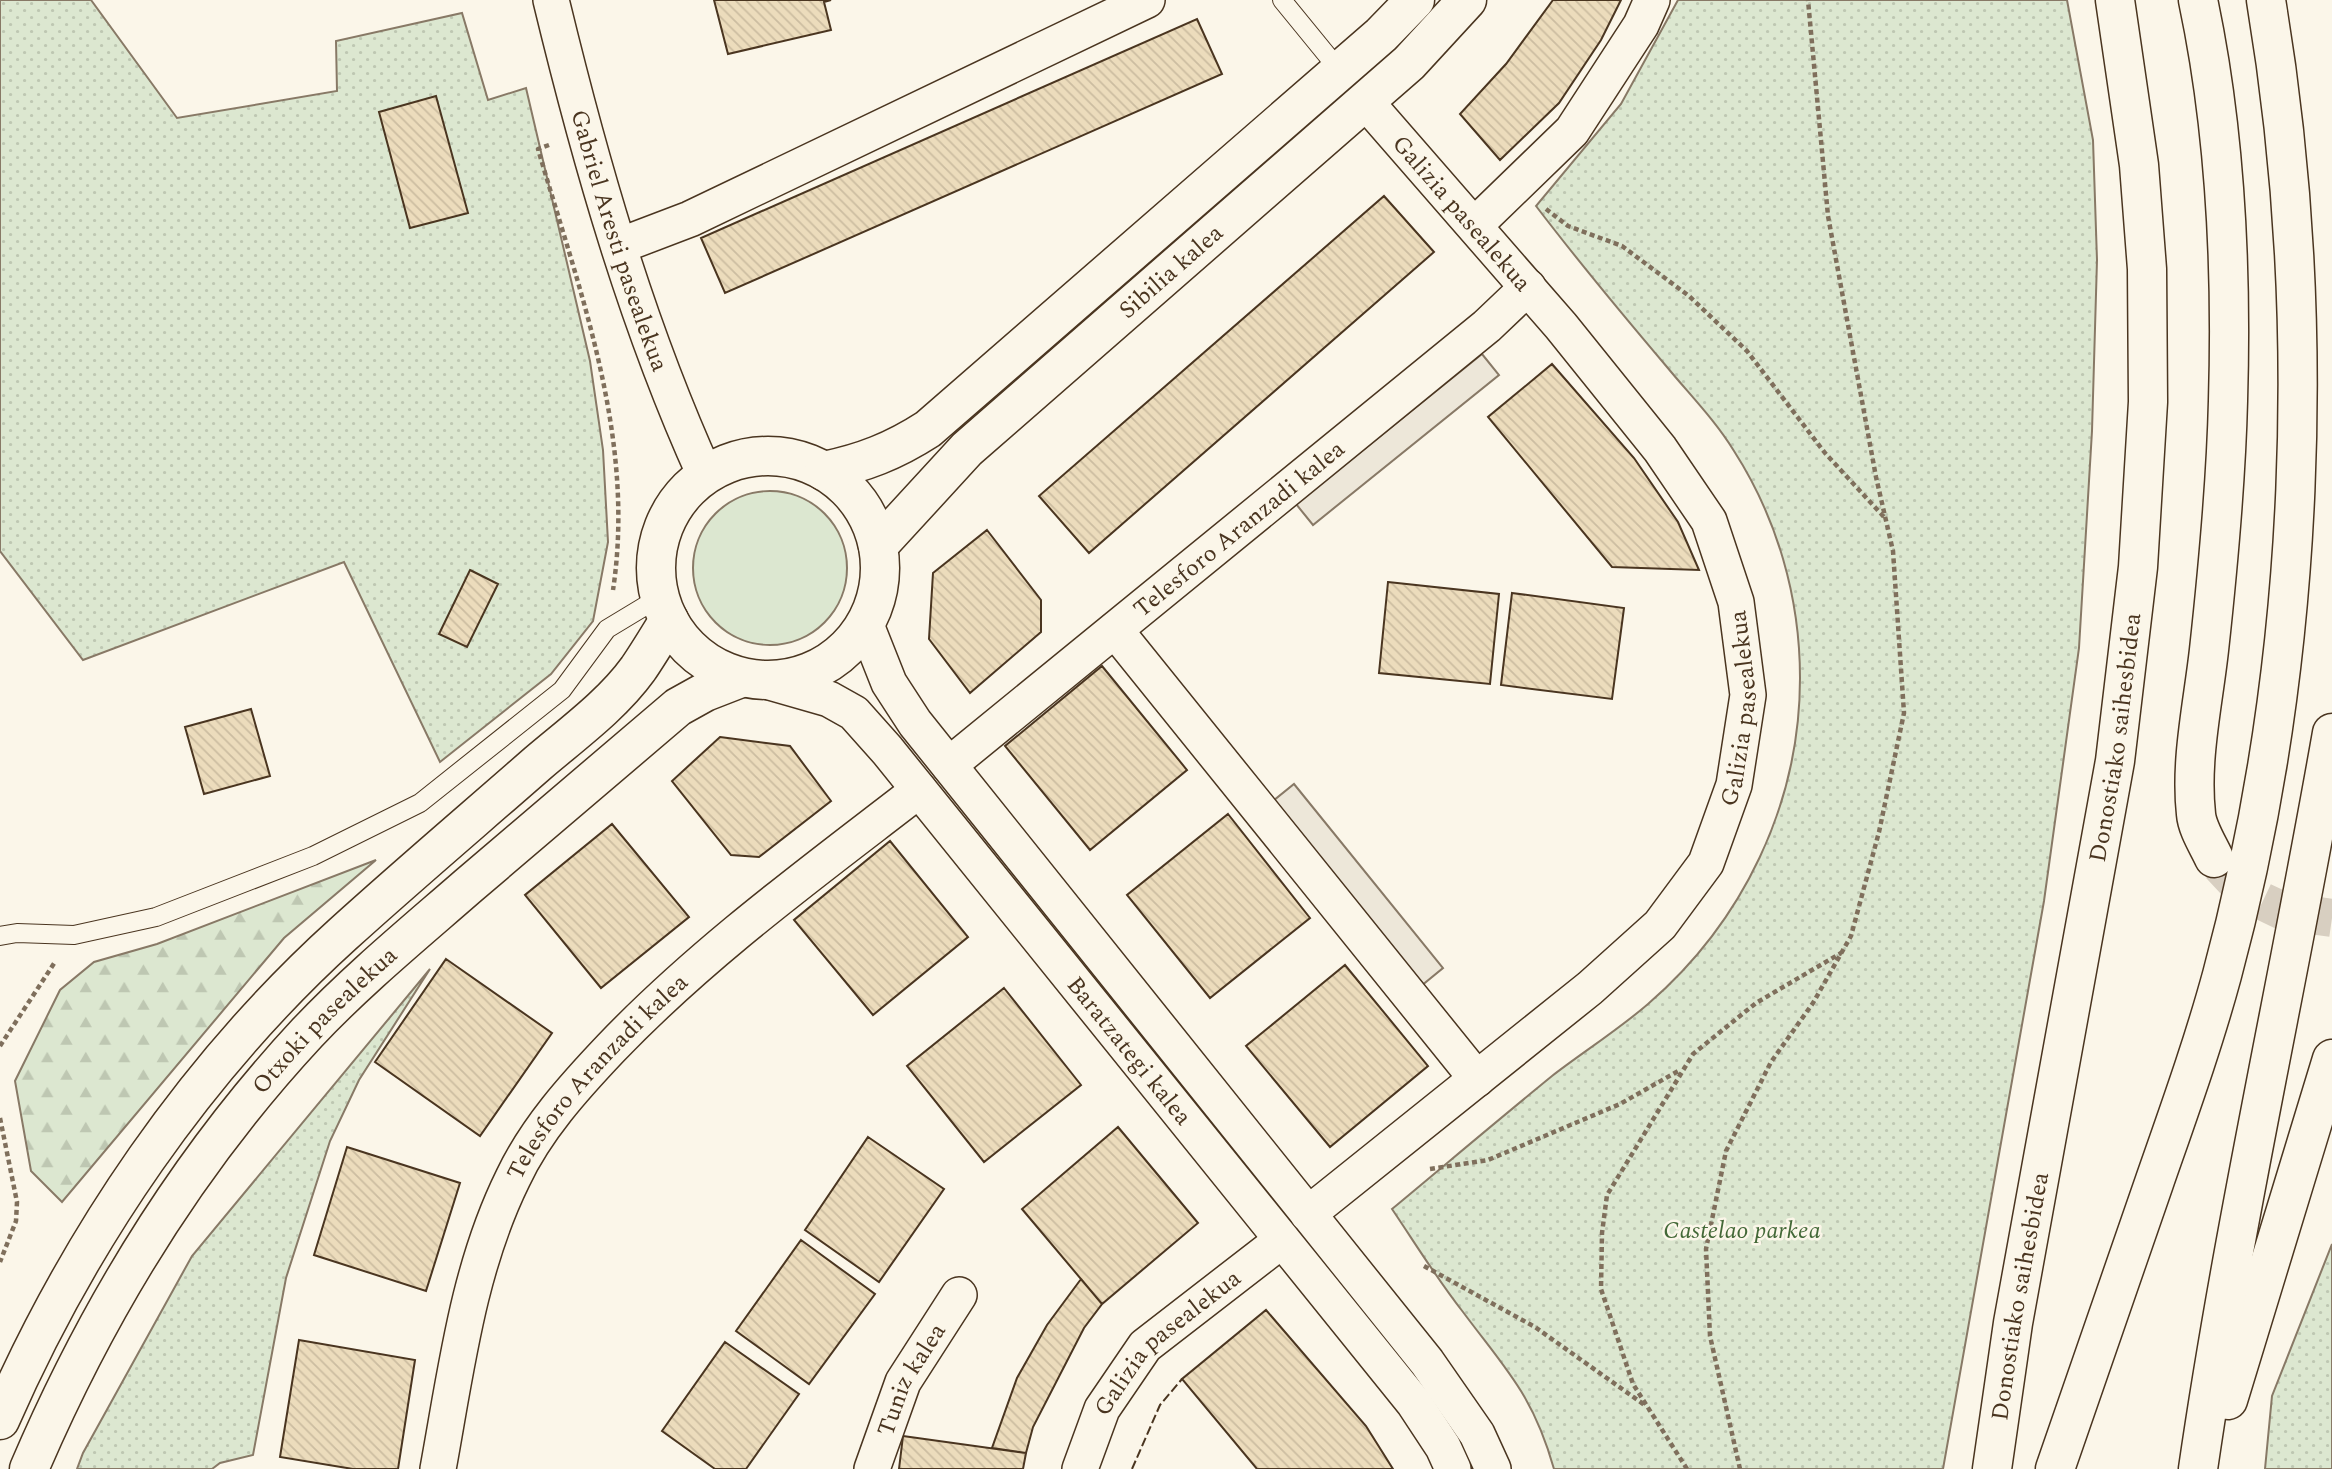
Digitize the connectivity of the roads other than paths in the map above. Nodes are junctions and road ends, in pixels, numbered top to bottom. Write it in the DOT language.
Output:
graph roads {
  1 [pos="551,0"];
  2 [pos="1147,0"];
  3 [pos="1282,0"];
  4 [pos="1415,0"];
  5 [pos="1467,0"];
  6 [pos="1652,0"];
  7 [pos="2115,0"];
  8 [pos="2198,0"];
  9 [pos="2266,0"];
  10 [pos="1340,71"];
  11 [pos="1366,101"];
  12 [pos="1475,225"];
  13 [pos="619,246"];
  14 [pos="1528,288"];
  15 [pos="824,471"];
  16 [pos="705,475"];
  17 [pos="878,545"];
  18 [pos="665,608"];
  19 [pos="866,625"];
  20 [pos="1115,630"];
  21 [pos="753,679"];
  22 [pos="2332,733"];
  23 [pos="949,765"];
  24 [pos="919,790"];
  25 [pos="2214,858"];
  26 [pos="0,936"];
  27 [pos="2332,1059"];
  28 [pos="1476,1079"];
  29 [pos="1308,1214"];
  30 [pos="1282,1240"];
  31 [pos="959,1295"];
  32 [pos="1454,1398"];
  33 [pos="0,1420"];
  34 [pos="2199,1460"];
  35 [pos="29,1469"];
  36 [pos="438,1469"];
  37 [pos="872,1469"];
  38 [pos="1080,1469"];
  39 [pos="1453,1469"];
  40 [pos="1493,1469"];
  41 [pos="1992,1469"];
  42 [pos="2055,1469"];
  1 -- 13 [label="street, Gabriel Aresti pasealekua"];
  2 -- 13 [label="street"];
  3 -- 10 [label="lane"];
  4 -- 10 [label="main road, Sibilia kalea"];
  5 -- 11 [label="main road, Sibilia kalea"];
  6 -- 12 [label="street"];
  7 -- 41 [label="main road, Donostiako saihesbidea"];
  8 -- 25 [label="main road"];
  9 -- 42 [label="main road"];
  10 -- 15 [label="main road, Sibilia kalea"];
  11 -- 12 [label="street, Galizia pasealekua"];
  11 -- 17 [label="main road, Sibilia kalea"];
  12 -- 14 [label="street, Galizia pasealekua"];
  13 -- 16 [label="street, Gabriel Aresti pasealekua"];
  14 -- 20 [label="street, Telesforo Aranzadi kalea"];
  14 -- 28 [label="street, Galizia pasealekua"];
  15 -- 16 [label="main road"];
  15 -- 17 [label="main road"];
  16 -- 18 [label="main road"];
  17 -- 19 [label="main road"];
  18 -- 21 [label="main road"];
  18 -- 26 [label="lane"];
  18 -- 33 [label="main road, Otxoki pasealekua"];
  19 -- 21 [label="main road"];
  19 -- 23 [label="street, Baratzategi kalea"];
  20 -- 23 [label="street, Telesforo Aranzadi kalea"];
  20 -- 28 [label="street"];
  21 -- 24 [label="street, Baratzategi kalea"];
  21 -- 35 [label="main road, Otxoki pasealekua"];
  22 -- 34 [label="main road"];
  23 -- 29 [label="street, Baratzategi kalea"];
  24 -- 30 [label="street, Baratzategi kalea"];
  24 -- 36 [label="street, Telesforo Aranzadi kalea"];
  27 -- 34 [label="main road"];
  28 -- 29 [label="street, Galizia pasealekua"];
  29 -- 32 [label="street, Baratzategi kalea"];
  30 -- 32 [label="street"];
  30 -- 38 [label="street, Galizia pasealekua"];
  30 -- 39 [label="street, Baratzategi kalea"];
  31 -- 37 [label="street, Tuniz kalea"];
  32 -- 40 [label="street, Baratzategi kalea"];
}
